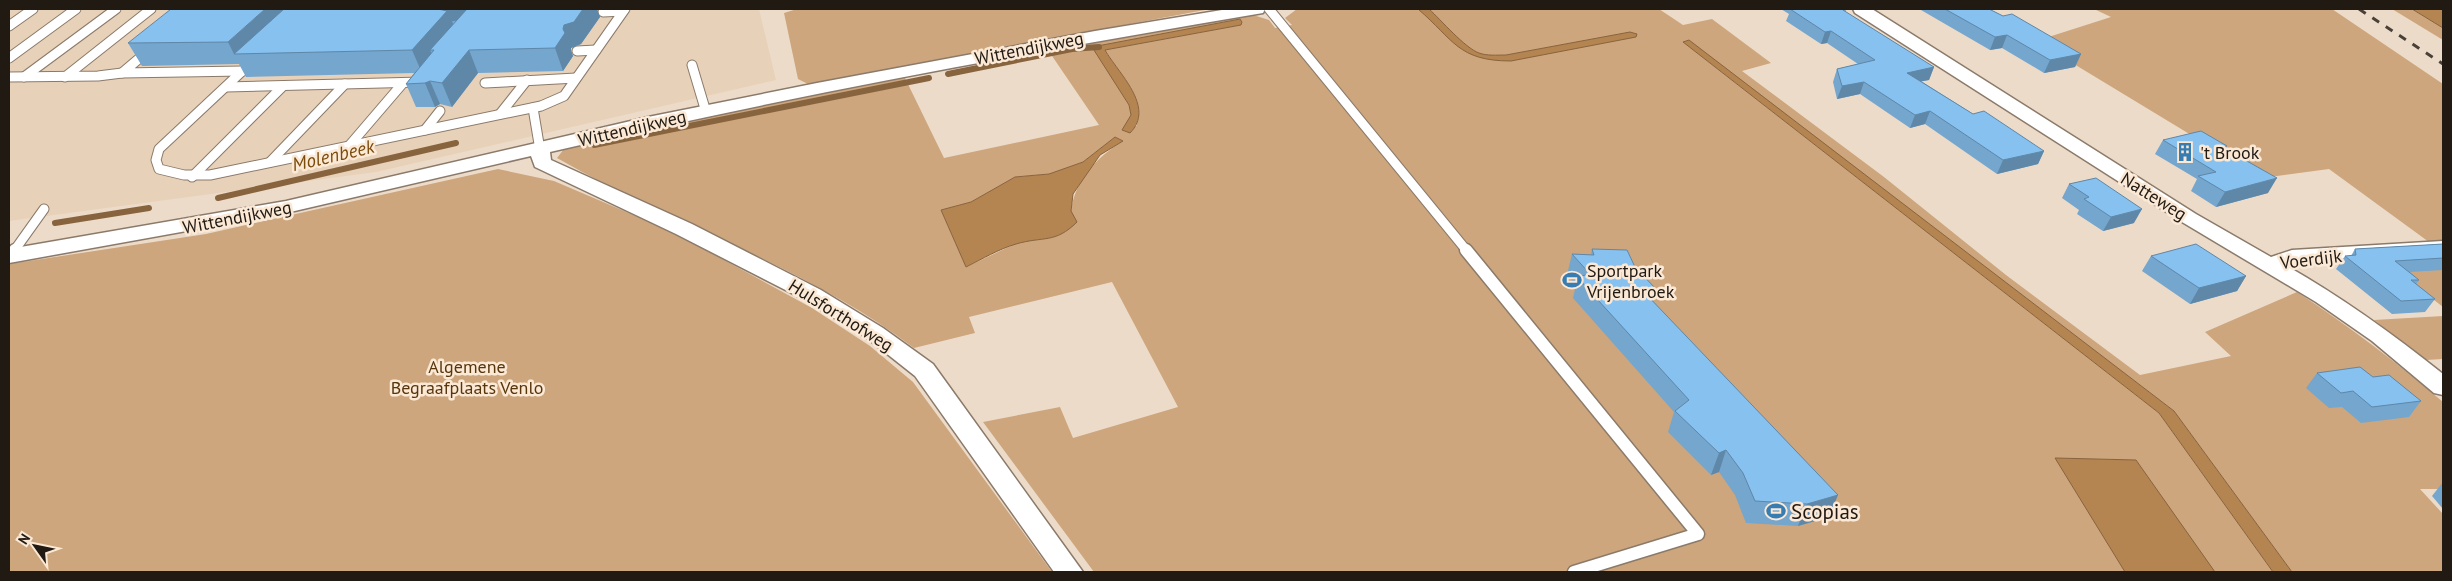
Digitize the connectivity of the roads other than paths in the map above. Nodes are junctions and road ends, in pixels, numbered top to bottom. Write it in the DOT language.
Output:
graph roads {
  1 [pos="33,9"];
  2 [pos="76,9"];
  3 [pos="116,9"];
  4 [pos="151,9"];
  5 [pos="1257,9"];
  6 [pos="1269,9"];
  7 [pos="1861,9"];
  8 [pos="624,10"];
  9 [pos="603,12"];
  10 [pos="9,26"];
  11 [pos="152,47"];
  12 [pos="596,50"];
  13 [pos="577,51"];
  14 [pos="263,52"];
  15 [pos="9,58"];
  16 [pos="692,65"];
  17 [pos="243,71"];
  18 [pos="122,73"];
  19 [pos="365,74"];
  20 [pos="429,75"];
  21 [pos="65,76"];
  22 [pos="9,77"];
  23 [pos="24,77"];
  24 [pos="576,78"];
  25 [pos="527,80"];
  26 [pos="403,83"];
  27 [pos="485,83"];
  28 [pos="345,84"];
  29 [pos="357,84"];
  30 [pos="283,86"];
  31 [pos="226,88"];
  32 [pos="533,108"];
  33 [pos="440,111"];
  34 [pos="706,112"];
  35 [pos="500,114"];
  36 [pos="425,130"];
  37 [pos="349,146"];
  38 [pos="540,150"];
  39 [pos="270,162"];
  40 [pos="192,177"];
  41 [pos="44,209"];
  42 [pos="2443,247"];
  43 [pos="10,256"];
  44 [pos="2269,265"];
  45 [pos="2443,387"];
  46 [pos="1069,572"];
  47 [pos="1574,572"];
  1 -- 10 [label="lane"];
  2 -- 15 [label="lane"];
  3 -- 23 [label="lane"];
  4 -- 21 [label="lane"];
  5 -- 34 [label="street, Wittendijkweg"];
  6 -- 47 [label="lane"];
  7 -- 44 [label="street, Natteweg"];
  8 -- 9 [label="lane"];
  8 -- 12 [label="lane"];
  11 -- 18 [label="lane"];
  12 -- 13 [label="lane"];
  12 -- 24 [label="lane"];
  14 -- 17 [label="lane"];
  16 -- 34 [label="lane"];
  17 -- 18 [label="lane"];
  17 -- 31 [label="lane"];
  18 -- 21 [label="lane"];
  19 -- 29 [label="lane"];
  20 -- 26 [label="lane"];
  21 -- 23 [label="lane"];
  22 -- 23 [label="lane"];
  24 -- 25 [label="lane"];
  24 -- 32 [label="lane"];
  25 -- 27 [label="lane"];
  25 -- 35 [label="lane"];
  26 -- 29 [label="lane"];
  26 -- 37 [label="lane"];
  28 -- 29 [label="lane"];
  28 -- 30 [label="lane"];
  28 -- 39 [label="lane"];
  30 -- 31 [label="lane"];
  30 -- 40 [label="lane"];
  31 -- 40 [label="lane"];
  32 -- 35 [label="lane"];
  32 -- 38 [label="lane"];
  33 -- 36 [label="lane"];
  34 -- 38 [label="street, Wittendijkweg"];
  35 -- 36 [label="lane"];
  36 -- 37 [label="lane"];
  37 -- 39 [label="lane"];
  38 -- 43 [label="street, Wittendijkweg"];
  38 -- 46 [label="street, Hulsforthofweg"];
  39 -- 40 [label="lane"];
  41 -- 43 [label="lane"];
  42 -- 44 [label="street, Voerdijk"];
  44 -- 45 [label="street, Natteweg"];
}
